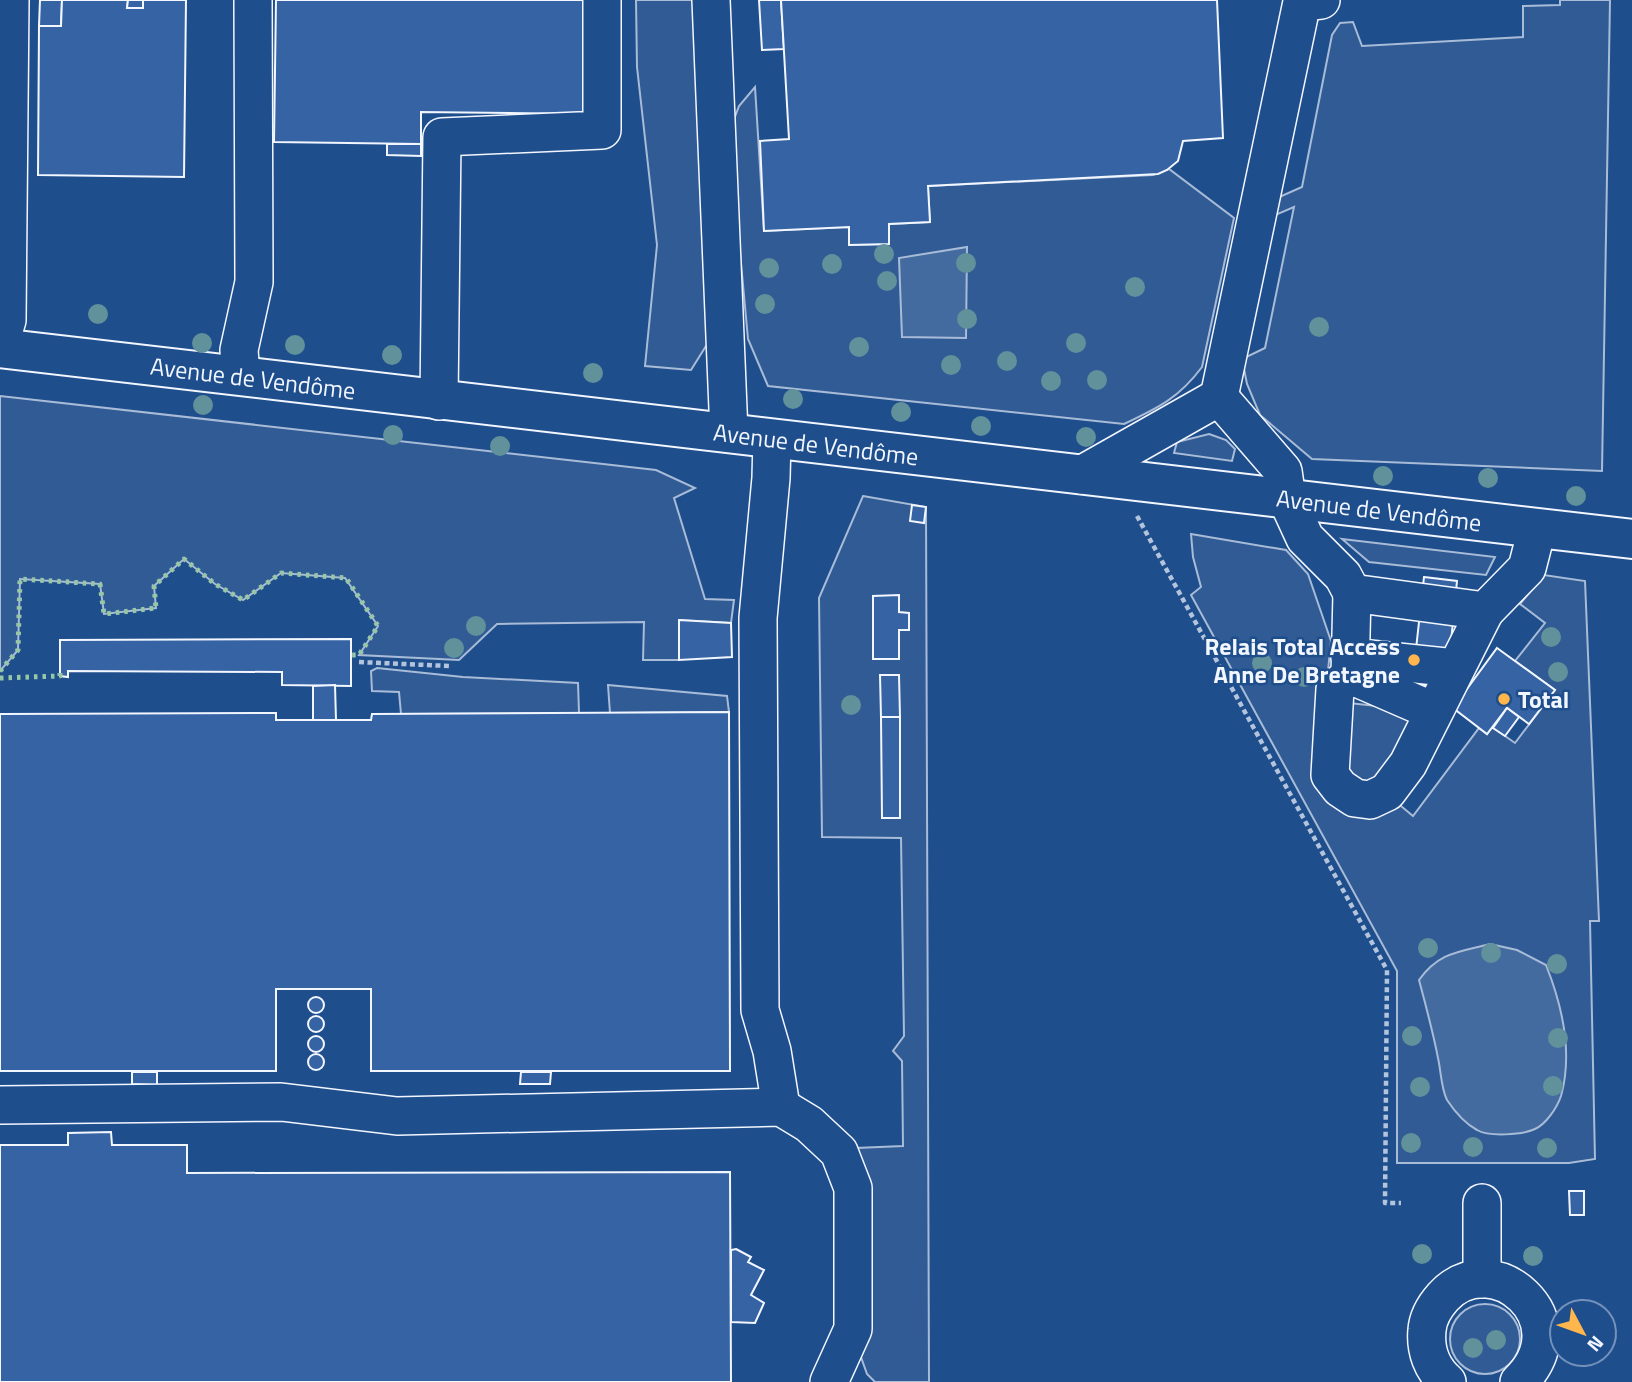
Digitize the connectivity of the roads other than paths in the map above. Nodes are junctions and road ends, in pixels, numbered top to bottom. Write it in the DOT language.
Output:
graph roads {
  1 [pos="10,0"];
  2 [pos="253,0"];
  3 [pos="602,0"];
  4 [pos="711,0"];
  5 [pos="1321,0"];
  6 [pos="0,346"];
  7 [pos="241,376"];
  8 [pos="1219,397"];
  9 [pos="439,401"];
  10 [pos="729,433"];
  11 [pos="772,439"];
  12 [pos="1098,477"];
  13 [pos="1287,499"];
  14 [pos="1537,529"];
  15 [pos="1632,539"];
  16 [pos="1352,593"];
  17 [pos="1485,611"];
  18 [pos="1350,666"];
  19 [pos="1455,668"];
  20 [pos="1433,711"];
  21 [pos="0,1105"];
  22 [pos="781,1107"];
  23 [pos="1482,1203"];
  24 [pos="1482,1279"];
  25 [pos="1534,1378"];
  26 [pos="829,1382"];
  27 [pos="1447,1382"];
  1 -- 6 [label="street"];
  2 -- 7 [label="street"];
  3 -- 9 [label="street"];
  4 -- 10 [label="street"];
  5 -- 8 [label="street"];
  6 -- 7 [label="main road, Avenue de Vendôme"];
  7 -- 9 [label="main road, Avenue de Vendôme"];
  8 -- 12 [label="street"];
  8 -- 13 [label="street"];
  9 -- 10 [label="main road, Avenue de Vendôme"];
  10 -- 11 [label="main road, Avenue de Vendôme"];
  11 -- 12 [label="main road, Avenue de Vendôme"];
  11 -- 22 [label="street"];
  12 -- 13 [label="main road, Avenue de Vendôme"];
  13 -- 14 [label="main road, Avenue de Vendôme"];
  13 -- 16 [label="street"];
  14 -- 15 [label="main road, Avenue de Vendôme"];
  14 -- 17 [label="street"];
  16 -- 17 [label="street"];
  16 -- 18 [label="street"];
  17 -- 19 [label="street"];
  18 -- 19 [label="street"];
  18 -- 20 [label="street"];
  18 -- 20 [label="street"];
  19 -- 20 [label="street"];
  21 -- 22 [label="street"];
  22 -- 26 [label="street"];
  23 -- 24 [label="street"];
  24 -- 25 [label="street"];
  24 -- 27 [label="street"];
}
